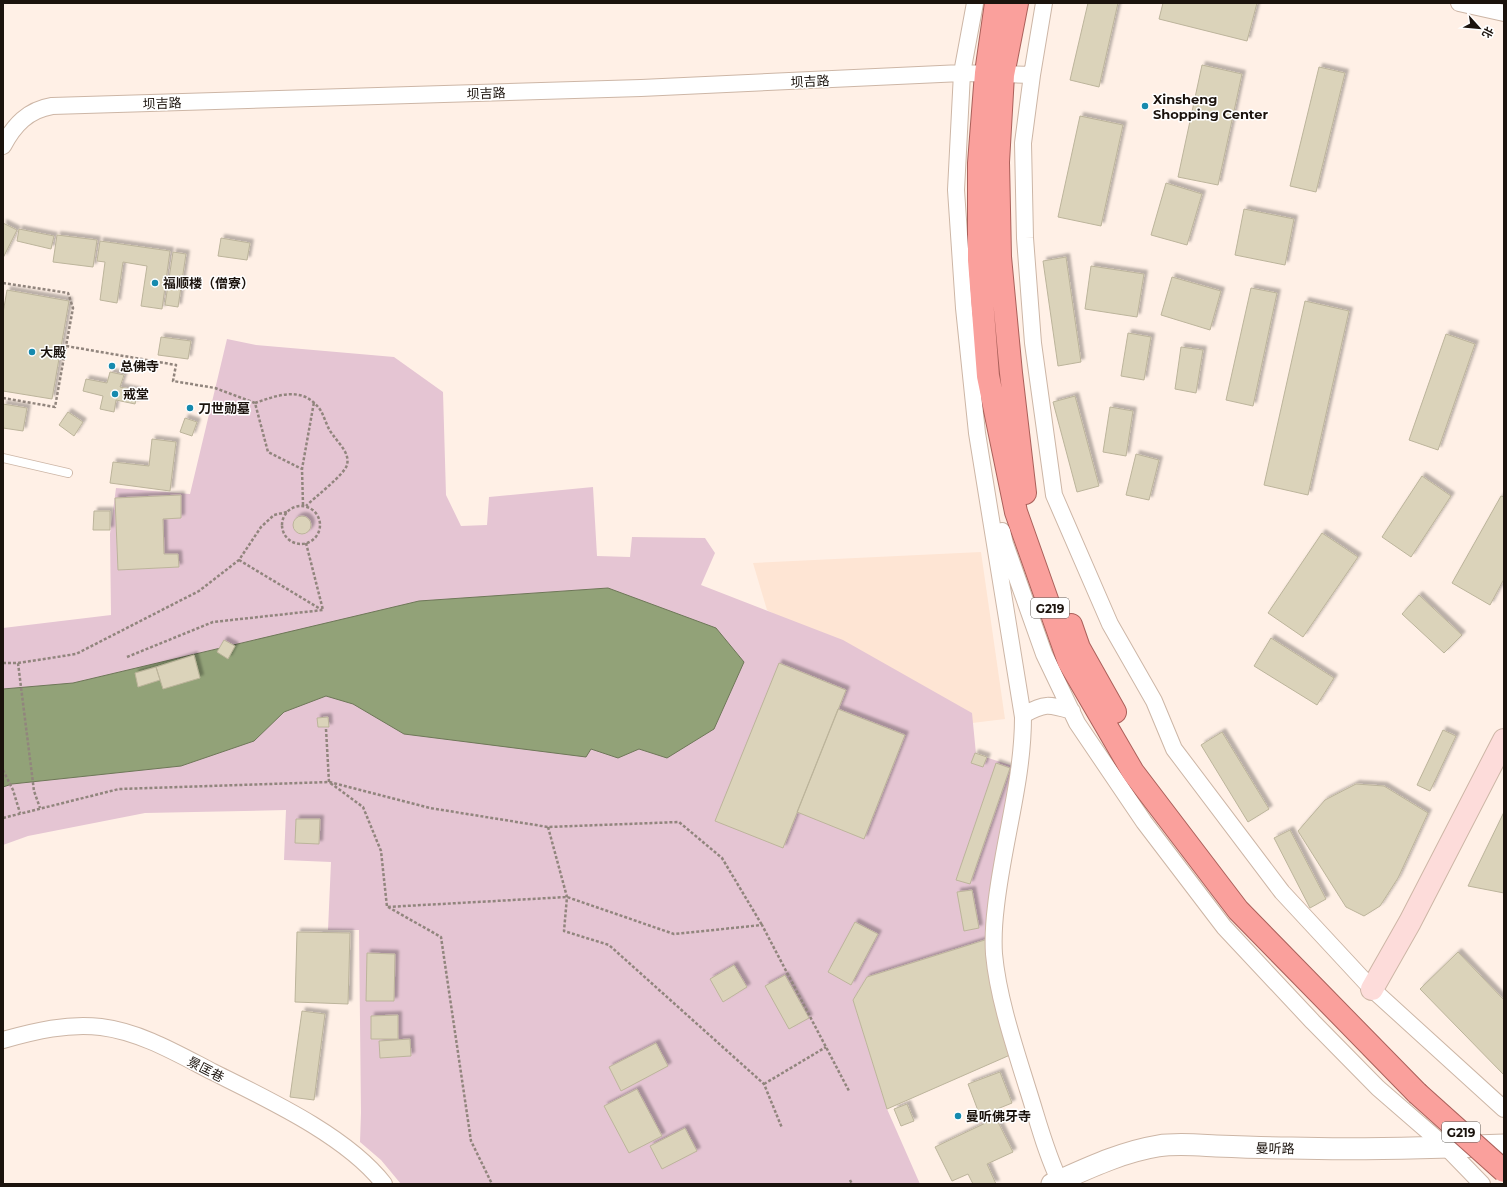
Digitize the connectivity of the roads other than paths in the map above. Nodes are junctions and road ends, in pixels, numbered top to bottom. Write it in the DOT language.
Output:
graph roads {
  1 [pos="975,3"];
  2 [pos="996,3"];
  3 [pos="1017,3"];
  4 [pos="1044,3"];
  5 [pos="1460,3"];
  6 [pos="1504,13"];
  7 [pos="962,73"];
  8 [pos="994,74"];
  9 [pos="1032,75"];
  10 [pos="3,146"];
  11 [pos="999,430"];
  12 [pos="977,433"];
  13 [pos="3,458"];
  14 [pos="68,473"];
  15 [pos="1072,711"];
  16 [pos="1023,715"];
  17 [pos="1504,740"];
  18 [pos="1372,989"];
  19 [pos="3,1040"];
  20 [pos="1424,1089"];
  21 [pos="1504,1109"];
  22 [pos="1504,1144"];
  23 [pos="1446,1147"];
  24 [pos="1504,1150"];
  25 [pos="1504,1171"];
  26 [pos="1058,1183"];
  27 [pos="384,1184"];
  28 [pos="1482,1184"];
  1 -- 7 [label="street"];
  2 -- 8 [label="highway, G219"];
  3 -- 8 [label="highway, G219"];
  4 -- 9 [label="street"];
  5 -- 6 [label="street"];
  7 -- 8 [label="street, 坝吉路"];
  7 -- 10 [label="street, 坝吉路"];
  7 -- 12 [label="street"];
  8 -- 9 [label="street, 坝吉路"];
  8 -- 11 [label="highway, G219"];
  8 -- 20 [label="highway, G219"];
  9 -- 18 [label="street"];
  11 -- 12 [label="street"];
  11 -- 20 [label="highway, G219"];
  12 -- 15 [label="street"];
  12 -- 16 [label="street"];
  13 -- 14 [label="lane"];
  15 -- 16 [label="street"];
  15 -- 23 [label="street"];
  16 -- 26 [label="street"];
  17 -- 18 [label="main road"];
  18 -- 21 [label="street"];
  19 -- 27 [label="street, 景匡巷"];
  20 -- 24 [label="highway, G219"];
  20 -- 25 [label="highway, G219, bridge"];
  22 -- 23 [label="street, 曼听路"];
  23 -- 26 [label="street, 曼听路"];
  23 -- 28 [label="street"];
}
